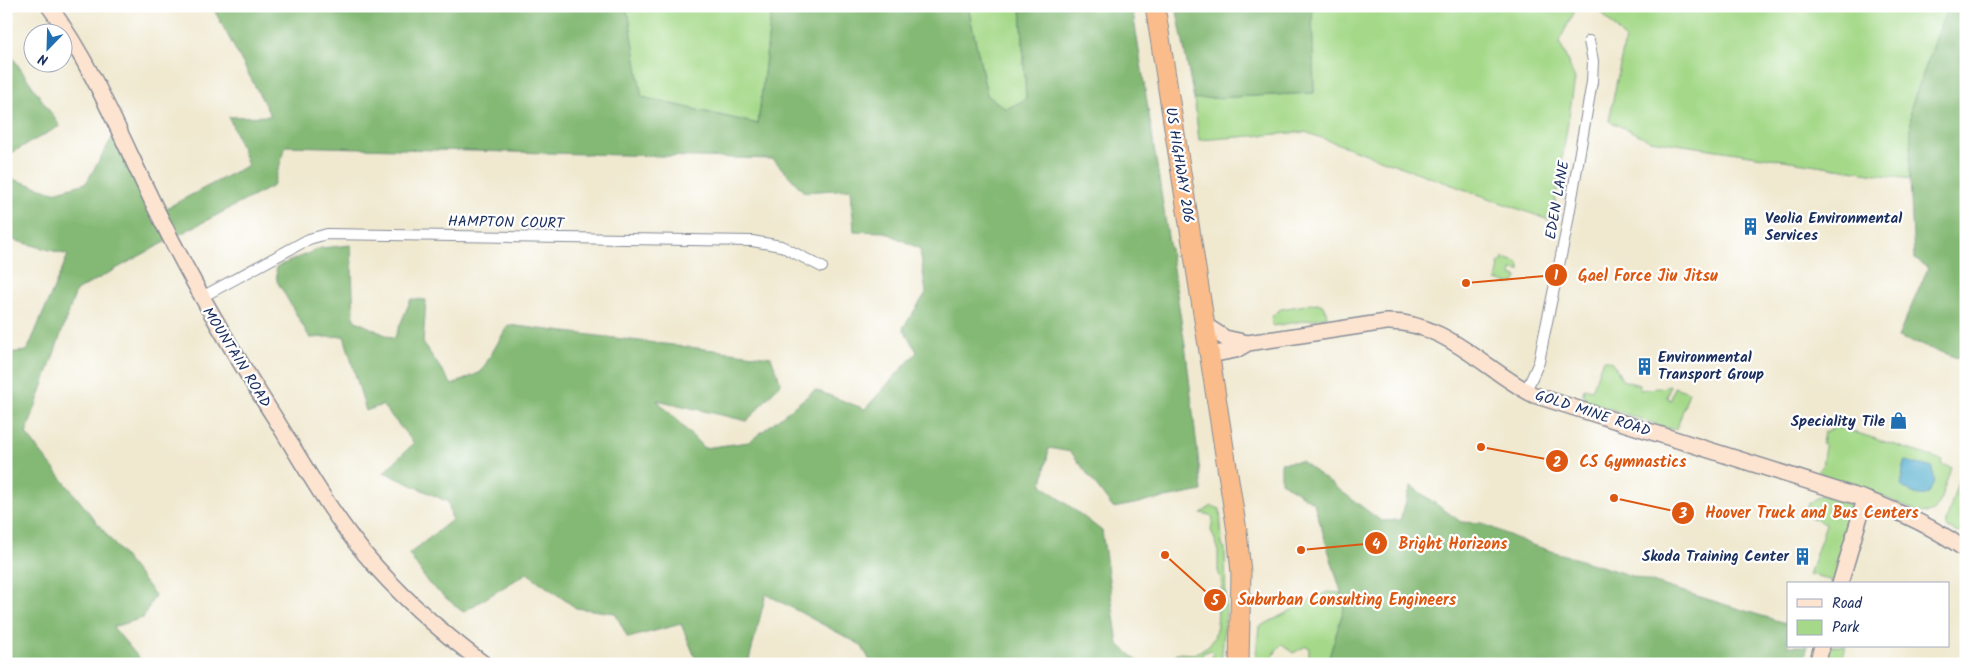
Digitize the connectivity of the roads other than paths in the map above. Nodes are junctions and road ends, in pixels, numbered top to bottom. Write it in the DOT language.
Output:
graph roads {
  1 [pos="49,6"];
  2 [pos="1155,6"];
  3 [pos="1589,41"];
  4 [pos="822,268"];
  5 [pos="200,298"];
  6 [pos="1205,325"];
  7 [pos="1248,343"];
  8 [pos="1210,355"];
  9 [pos="1526,391"];
  10 [pos="1865,499"];
  11 [pos="1966,550"];
  12 [pos="1841,582"];
  13 [pos="1821,648"];
  14 [pos="484,664"];
  15 [pos="1239,664"];
  16 [pos="1817,664"];
  1 -- 5 [label="street, MOUNTAIN ROAD"];
  2 -- 6 [label="highway, US HIGHWAY 206"];
  3 -- 9 [label="street, EDEN LANE"];
  4 -- 5 [label="street, HAMPTON COURT"];
  5 -- 14 [label="street, MOUNTAIN ROAD"];
  6 -- 7 [label="street, GOLD MINE ROAD"];
  6 -- 8 [label="highway, US HIGHWAY 206"];
  7 -- 8 [label="street, GOLD MINE ROAD"];
  7 -- 9 [label="street, GOLD MINE ROAD"];
  8 -- 15 [label="highway, US HIGHWAY 206"];
  9 -- 10 [label="street, GOLD MINE ROAD"];
  10 -- 11 [label="street, GOLD MINE ROAD"];
  10 -- 12 [label="street"];
  13 -- 16 [label="street"];
}
